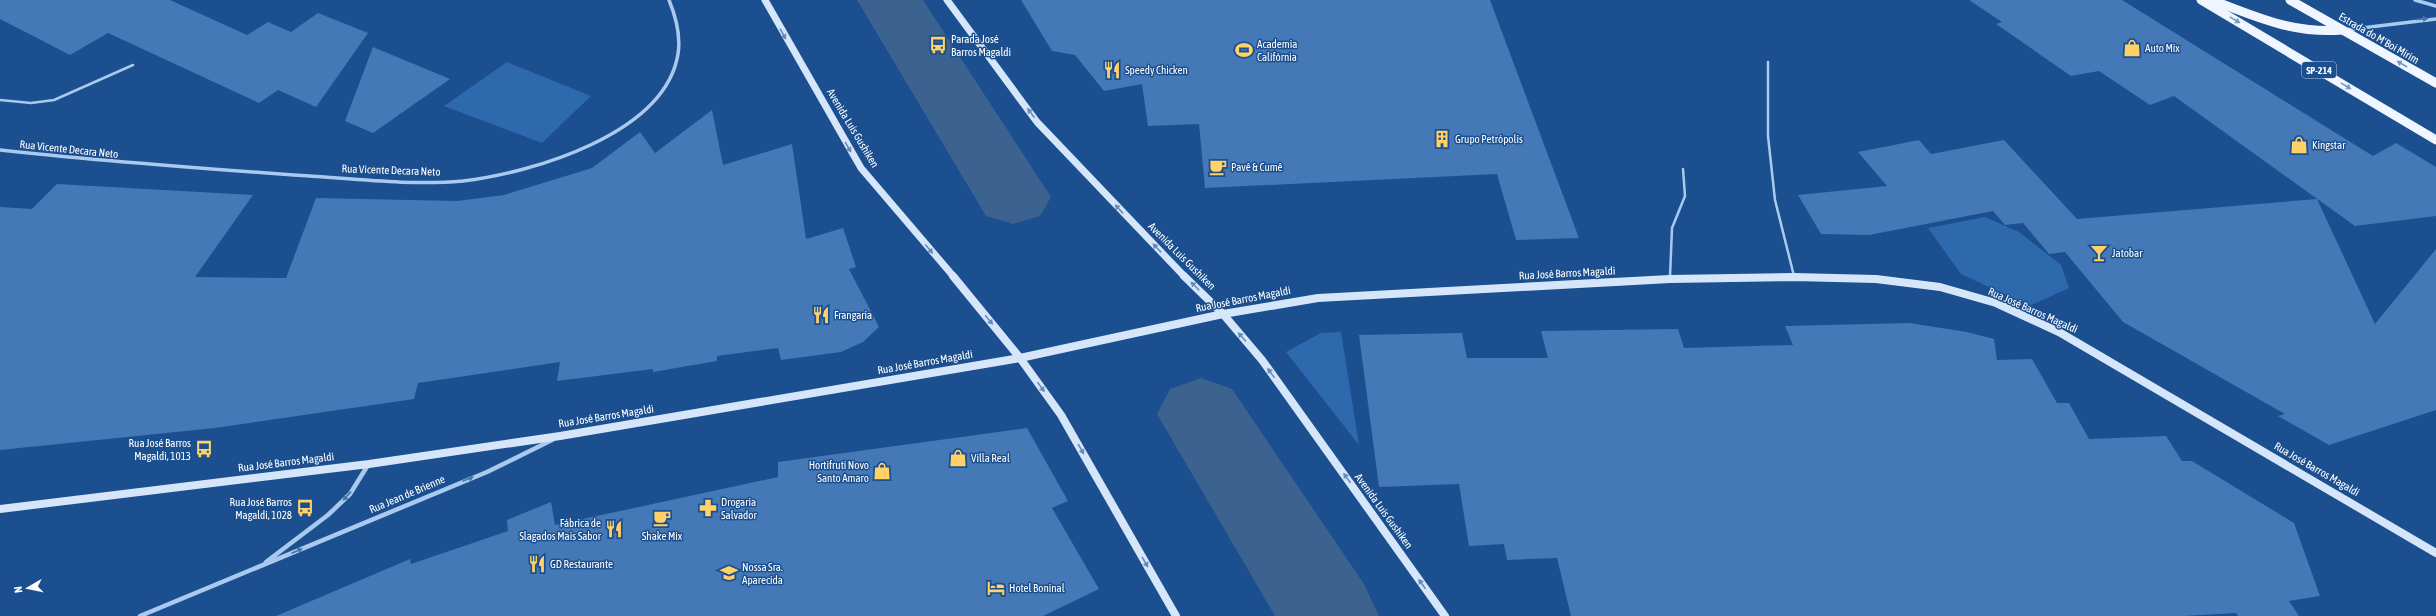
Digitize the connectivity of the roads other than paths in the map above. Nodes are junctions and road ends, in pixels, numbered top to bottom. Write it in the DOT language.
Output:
graph roads {
  1 [pos="668,0"];
  2 [pos="765,0"];
  3 [pos="946,0"];
  4 [pos="2201,0"];
  5 [pos="2212,0"];
  6 [pos="2290,0"];
  7 [pos="2415,0"];
  8 [pos="2436,6"];
  9 [pos="2436,19"];
  10 [pos="2342,30"];
  11 [pos="1768,62"];
  12 [pos="133,65"];
  13 [pos="2436,83"];
  14 [pos="0,100"];
  15 [pos="2436,140"];
  16 [pos="0,150"];
  17 [pos="1684,170"];
  18 [pos="1794,277"];
  19 [pos="1670,279"];
  20 [pos="1223,314"];
  21 [pos="1020,358"];
  22 [pos="560,436"];
  23 [pos="369,464"];
  24 [pos="0,509"];
  25 [pos="2436,553"];
  26 [pos="261,566"];
  27 [pos="140,616"];
  28 [pos="1176,616"];
  29 [pos="1445,616"];
  1 -- 16 [label="street, Rua Vicente Decara Neto"];
  2 -- 21 [label="main road, Avenida Luis Gushiken, one-way"];
  20 -- 3 [label="main road, Avenida Luis Gushiken, one-way"];
  4 -- 15 [label="main road, SP-214, one-way"];
  5 -- 10 [label="main road"];
  6 -- 10 [label="main road, Estrada do M'Boi Mirim"];
  7 -- 8 [label="street"];
  10 -- 9 [label="street, one-way"];
  13 -- 10 [label="main road, Estrada do M'Boi Mirim, one-way"];
  11 -- 18 [label="lane"];
  12 -- 14 [label="lane"];
  17 -- 19 [label="lane"];
  18 -- 19 [label="main road, Rua José Barros Magaldi"];
  18 -- 25 [label="main road, Rua José Barros Magaldi"];
  19 -- 20 [label="main road, Rua José Barros Magaldi"];
  20 -- 21 [label="main road, Rua José Barros Magaldi"];
  29 -- 20 [label="main road, Avenida Luis Gushiken, one-way"];
  21 -- 22 [label="main road, Rua José Barros Magaldi"];
  21 -- 28 [label="main road, Avenida Luis Gushiken, one-way"];
  22 -- 23 [label="main road, Rua José Barros Magaldi"];
  26 -- 22 [label="street, Rua Jean de Brienne, one-way"];
  23 -- 24 [label="main road, Rua José Barros Magaldi"];
  23 -- 26 [label="street, Rua Jean de Brienne, one-way"];
  26 -- 27 [label="street, Rua Jean de Brienne"];
}
